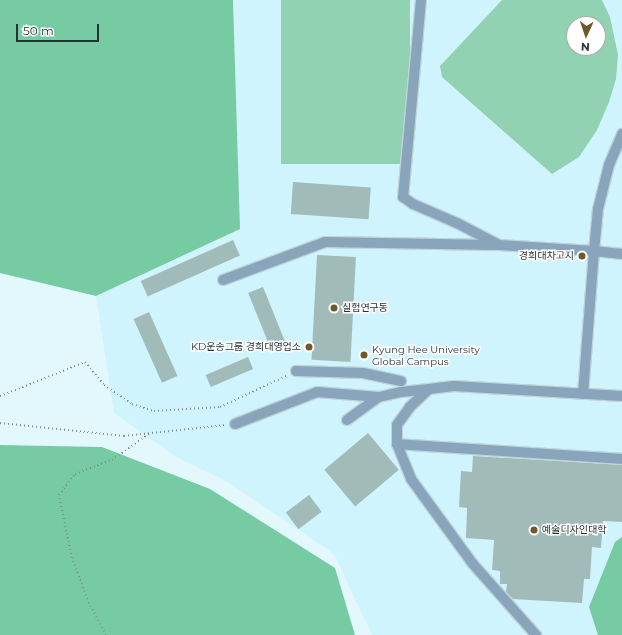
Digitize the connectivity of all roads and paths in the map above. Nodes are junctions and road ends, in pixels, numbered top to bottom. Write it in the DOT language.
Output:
graph roads {
  1 [pos="421,0"];
  2 [pos="622,134"];
  3 [pos="499,245"];
  4 [pos="594,251"];
  5 [pos="622,254"];
  6 [pos="223,280"];
  7 [pos="296,371"];
  8 [pos="401,381"];
  9 [pos="430,389"];
  10 [pos="583,394"];
  11 [pos="0,396"];
  12 [pos="622,396"];
  13 [pos="379,397"];
  14 [pos="347,420"];
  15 [pos="0,423"];
  16 [pos="235,424"];
  17 [pos="150,433"];
  18 [pos="397,444"];
  19 [pos="622,459"];
  20 [pos="106,635"];
  21 [pos="536,635"];
  1 -- 3 [label="lane"];
  2 -- 4 [label="lane"];
  3 -- 4 [label="lane"];
  3 -- 6 [label="lane"];
  4 -- 5 [label="lane"];
  4 -- 10 [label="lane"];
  7 -- 8 [label="lane"];
  7 -- 11 [label="path"];
  9 -- 10 [label="lane"];
  9 -- 13 [label="lane"];
  9 -- 18 [label="lane"];
  10 -- 12 [label="lane"];
  13 -- 14 [label="lane"];
  13 -- 16 [label="lane"];
  15 -- 17 [label="path"];
  16 -- 17 [label="path"];
  17 -- 20 [label="path"];
  18 -- 19 [label="lane"];
  18 -- 21 [label="lane"];
}
